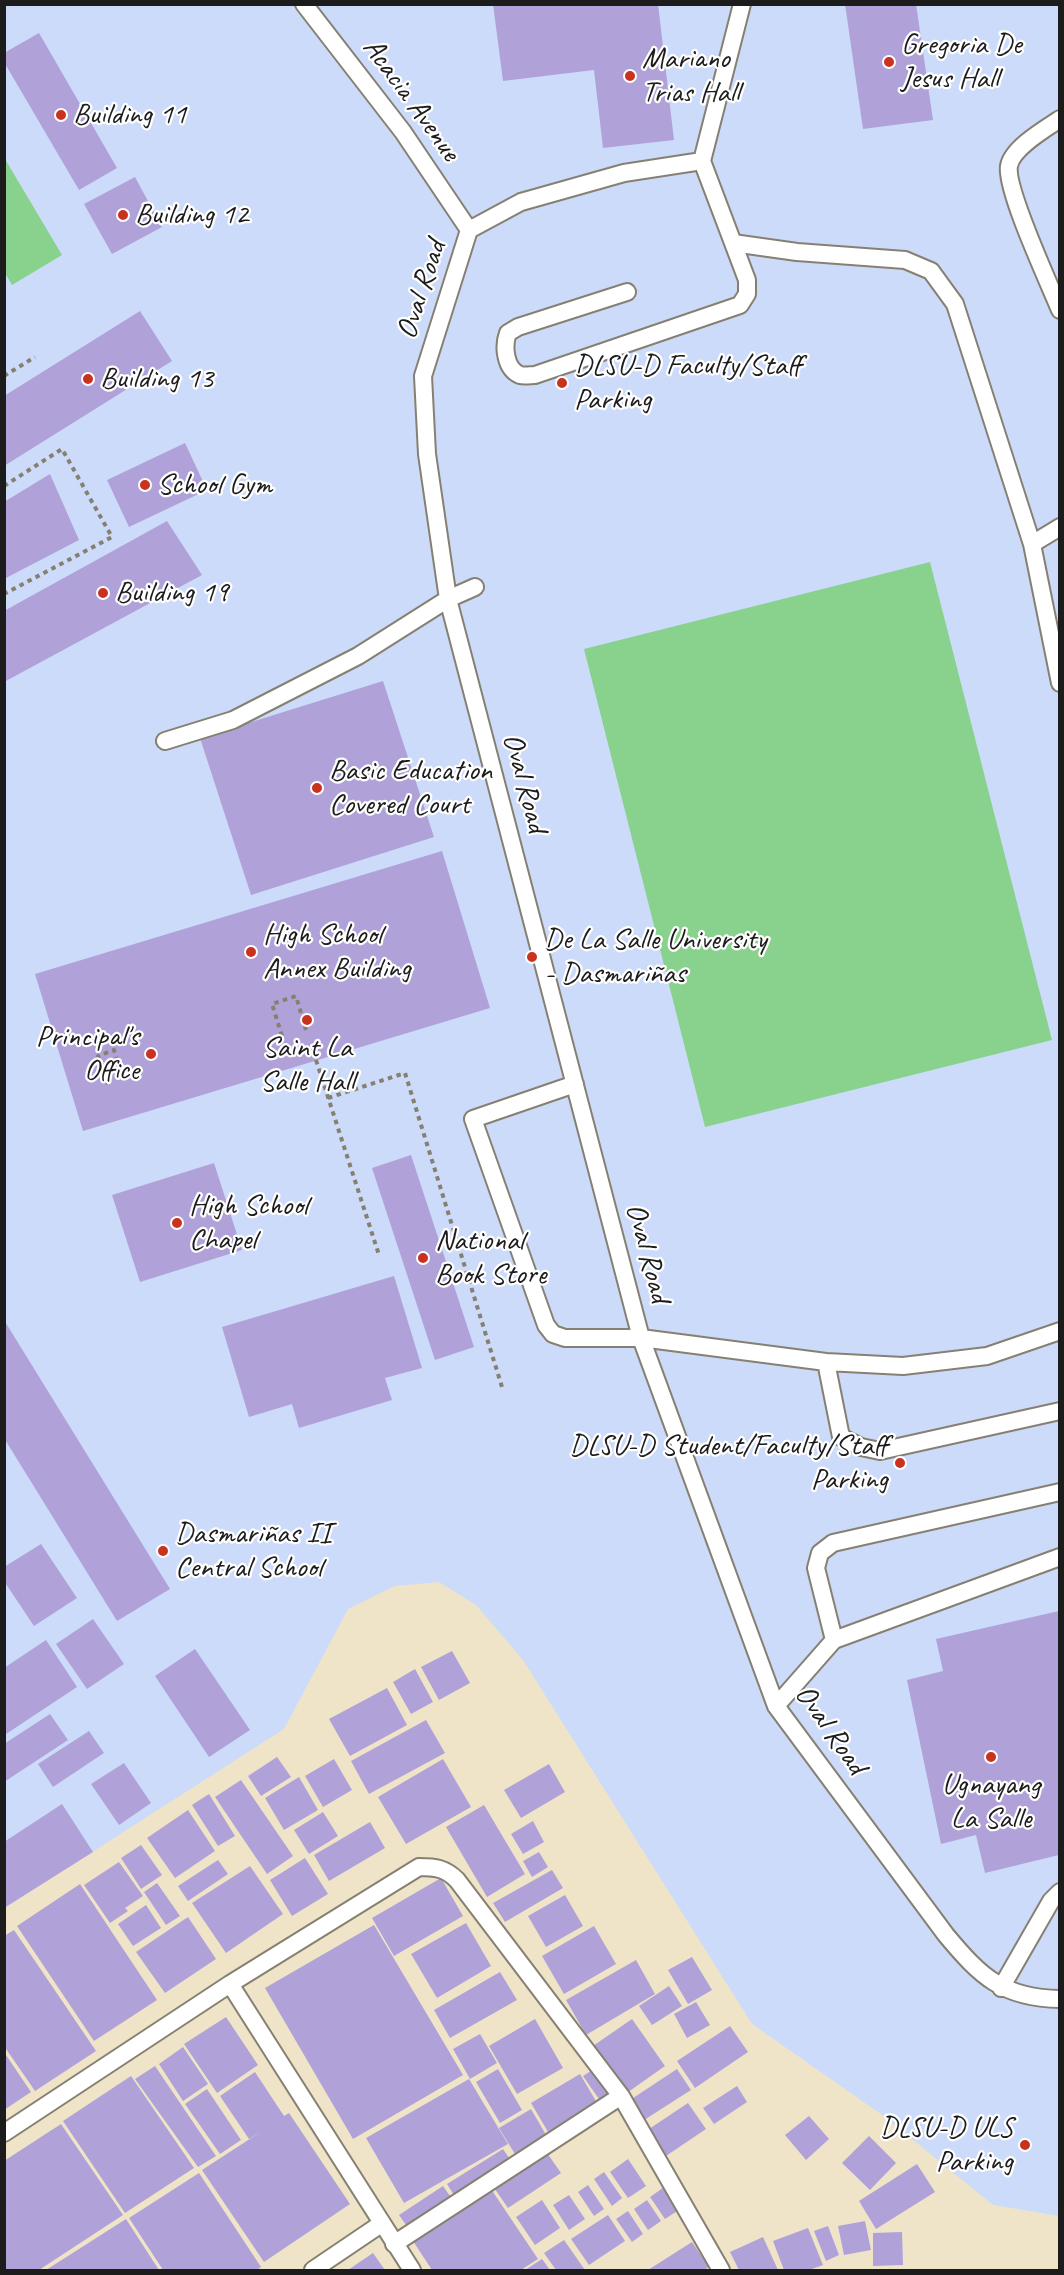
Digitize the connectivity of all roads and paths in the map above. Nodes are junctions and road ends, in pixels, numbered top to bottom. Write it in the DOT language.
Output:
graph roads {
  1 [pos="304,4"];
  2 [pos="742,4"];
  3 [pos="1059,119"];
  4 [pos="702,161"];
  5 [pos="469,231"];
  6 [pos="733,243"];
  7 [pos="627,291"];
  8 [pos="1059,310"];
  9 [pos="35,357"];
  10 [pos="4,376"];
  11 [pos="4,486"];
  12 [pos="1059,527"];
  13 [pos="1032,544"];
  14 [pos="475,587"];
  15 [pos="4,594"];
  16 [pos="448,599"];
  17 [pos="1059,683"];
  18 [pos="165,741"];
  19 [pos="306,1030"];
  20 [pos="282,1036"];
  21 [pos="316,1060"];
  22 [pos="123,1079"];
  23 [pos="108,1084"];
  24 [pos="575,1084"];
  25 [pos="328,1098"];
  26 [pos="379,1255"];
  27 [pos="1059,1331"];
  28 [pos="641,1338"];
  29 [pos="826,1362"];
  30 [pos="502,1387"];
  31 [pos="1059,1411"];
  32 [pos="1059,1492"];
  33 [pos="1059,1557"];
  34 [pos="834,1640"];
  35 [pos="776,1706"];
  36 [pos="1059,1892"];
  37 [pos="230,1984"];
  38 [pos="1001,1988"];
  39 [pos="1059,1999"];
  40 [pos="621,2096"];
  41 [pos="4,2133"];
  42 [pos="381,2224"];
  43 [pos="394,2244"];
  44 [pos="313,2271"];
  45 [pos="412,2271"];
  46 [pos="721,2271"];
  1 -- 5 [label="lane, Acacia Avenue"];
  2 -- 4 [label="lane"];
  3 -- 8 [label="lane"];
  4 -- 5 [label="lane, Oval Road"];
  4 -- 6 [label="lane"];
  5 -- 16 [label="lane, Oval Road"];
  6 -- 7 [label="lane"];
  6 -- 13 [label="lane"];
  9 -- 10 [label="path"];
  11 -- 15 [label="path"];
  12 -- 13 [label="lane"];
  13 -- 17 [label="lane"];
  14 -- 16 [label="lane"];
  16 -- 18 [label="lane"];
  16 -- 24 [label="lane, Oval Road"];
  19 -- 20 [label="path"];
  21 -- 25 [label="path"];
  22 -- 23 [label="path"];
  24 -- 28 [label="lane, Oval Road"];
  24 -- 28 [label="lane"];
  25 -- 26 [label="path"];
  25 -- 30 [label="path"];
  27 -- 29 [label="lane"];
  28 -- 29 [label="lane"];
  28 -- 35 [label="lane, Oval Road"];
  29 -- 31 [label="lane"];
  32 -- 34 [label="lane"];
  33 -- 34 [label="lane"];
  34 -- 35 [label="lane"];
  35 -- 38 [label="lane, Oval Road"];
  36 -- 38 [label="lane"];
  37 -- 40 [label="lane"];
  37 -- 41 [label="lane"];
  37 -- 42 [label="lane"];
  38 -- 39 [label="lane, Oval Road"];
  40 -- 43 [label="lane"];
  40 -- 46 [label="lane"];
  42 -- 43 [label="lane"];
  42 -- 44 [label="lane"];
  43 -- 45 [label="lane"];
}
